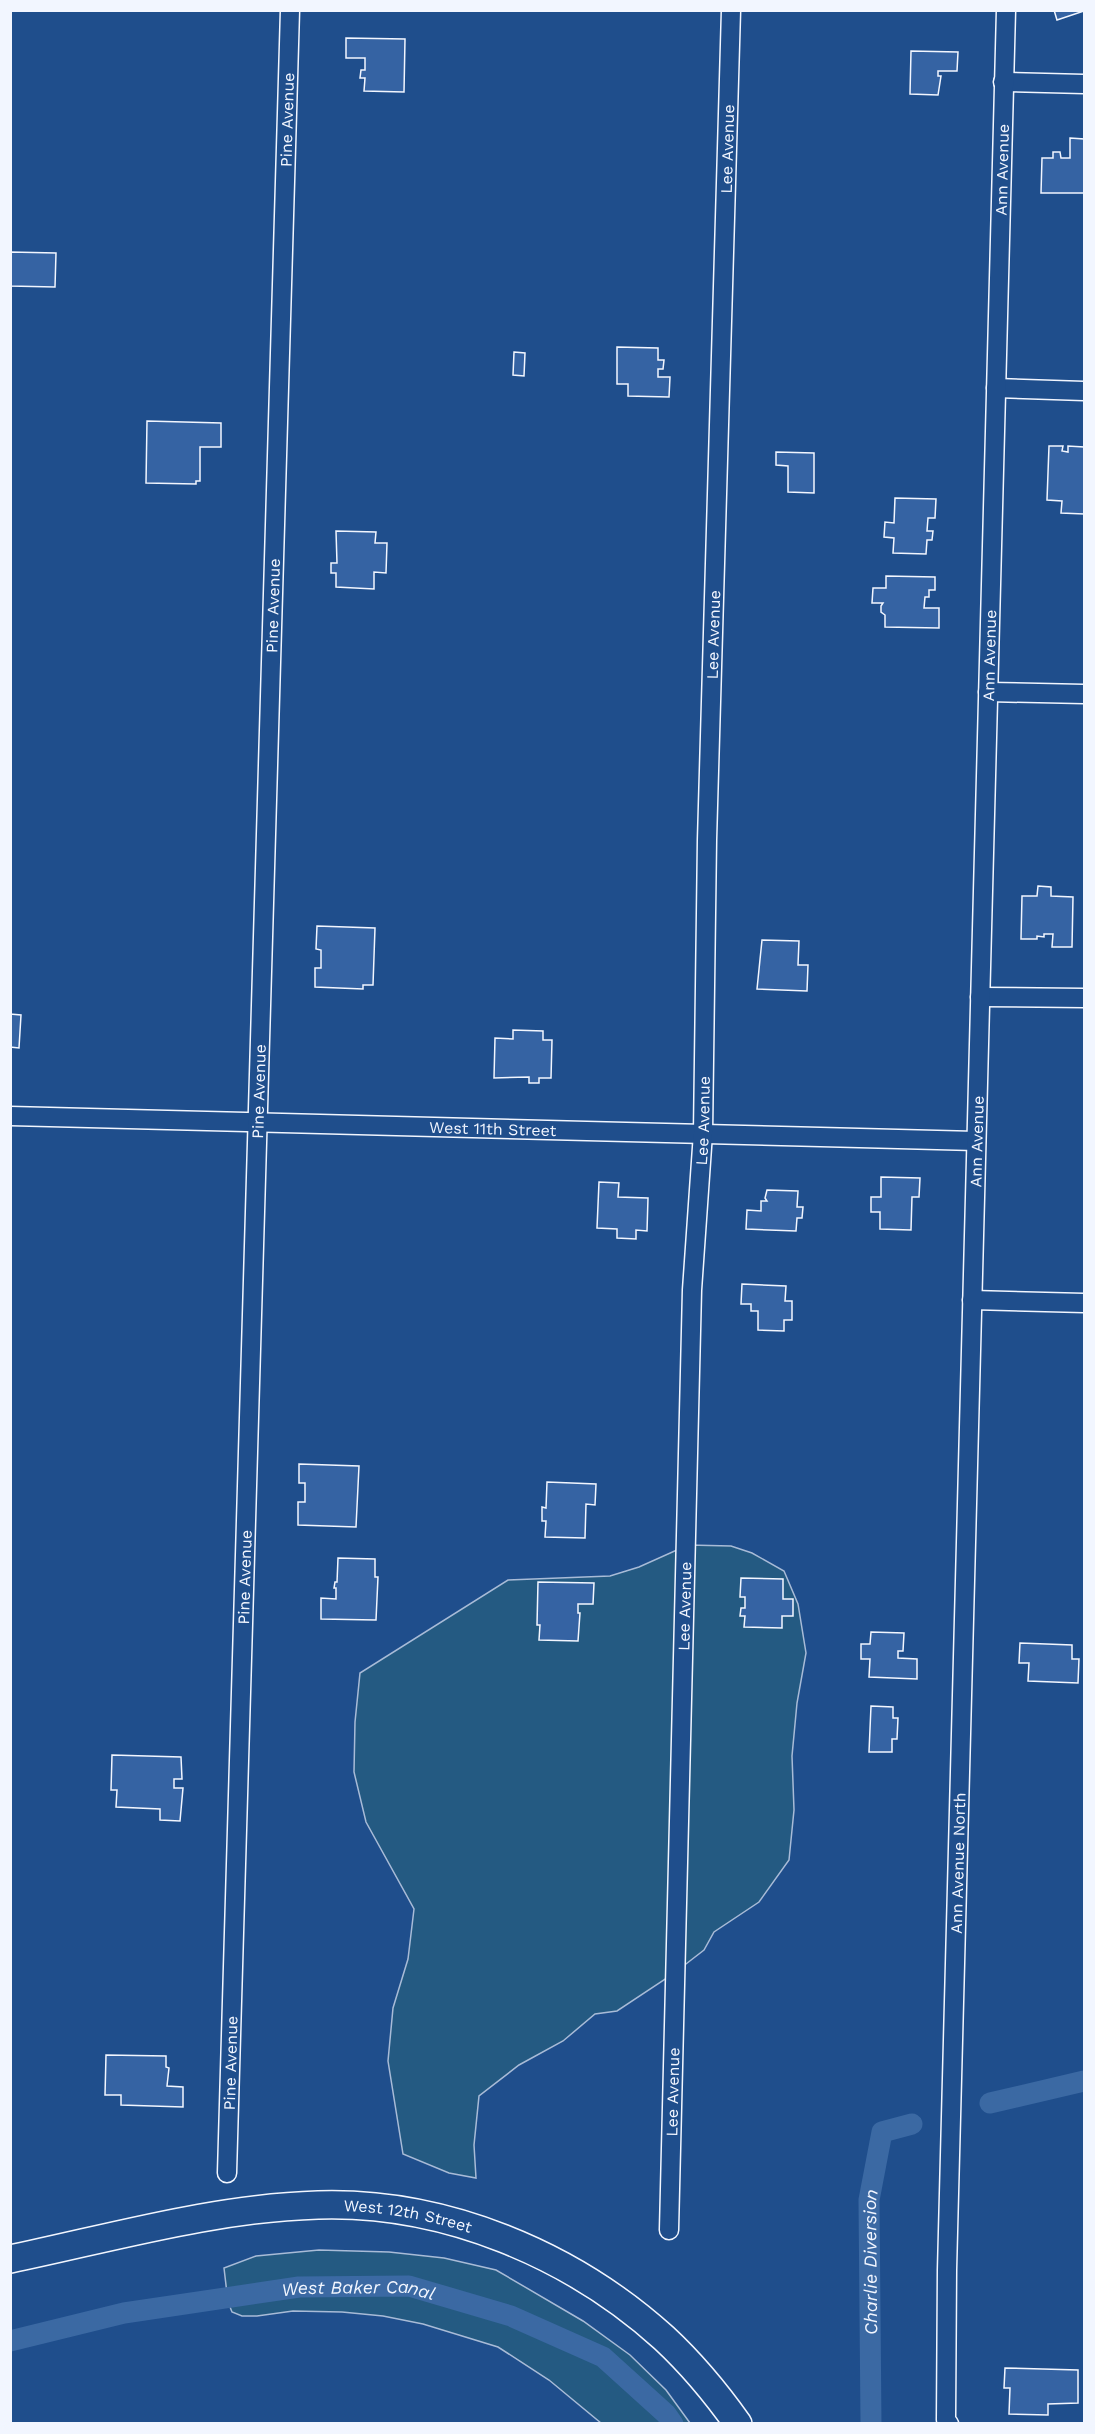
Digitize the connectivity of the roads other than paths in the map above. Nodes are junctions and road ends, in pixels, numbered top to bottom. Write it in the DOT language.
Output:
graph roads {
  1 [pos="290,10"];
  2 [pos="731,10"];
  3 [pos="1005,10"];
  4 [pos="1003,82"];
  5 [pos="1084,84"];
  6 [pos="996,388"];
  7 [pos="1084,391"];
  8 [pos="988,692"];
  9 [pos="1084,694"];
  10 [pos="980,997"];
  11 [pos="1084,998"];
  12 [pos="10,1116"];
  13 [pos="257,1122"];
  14 [pos="703,1133"];
  15 [pos="976,1141"];
  16 [pos="972,1300"];
  17 [pos="1084,1303"];
  18 [pos="227,2173"];
  19 [pos="669,2230"];
  20 [pos="10,2259"];
  21 [pos="738,2424"];
  22 [pos="948,2424"];
  1 -- 13 [label="street, Pine Avenue"];
  2 -- 14 [label="street, Lee Avenue"];
  3 -- 4 [label="street, Ann Avenue"];
  4 -- 5 [label="street"];
  4 -- 6 [label="street, Ann Avenue"];
  6 -- 7 [label="street"];
  6 -- 8 [label="street, Ann Avenue"];
  8 -- 9 [label="street"];
  8 -- 10 [label="street, Ann Avenue"];
  10 -- 11 [label="street"];
  10 -- 15 [label="street, Ann Avenue"];
  12 -- 13 [label="street, West 11th Street"];
  13 -- 14 [label="street, West 11th Street"];
  13 -- 18 [label="street, Pine Avenue"];
  14 -- 15 [label="street, West 11th Street"];
  14 -- 19 [label="street, Lee Avenue"];
  15 -- 16 [label="street, Ann Avenue"];
  16 -- 17 [label="street"];
  16 -- 22 [label="street, Ann Avenue North"];
  20 -- 21 [label="street, West 12th Street"];
}
